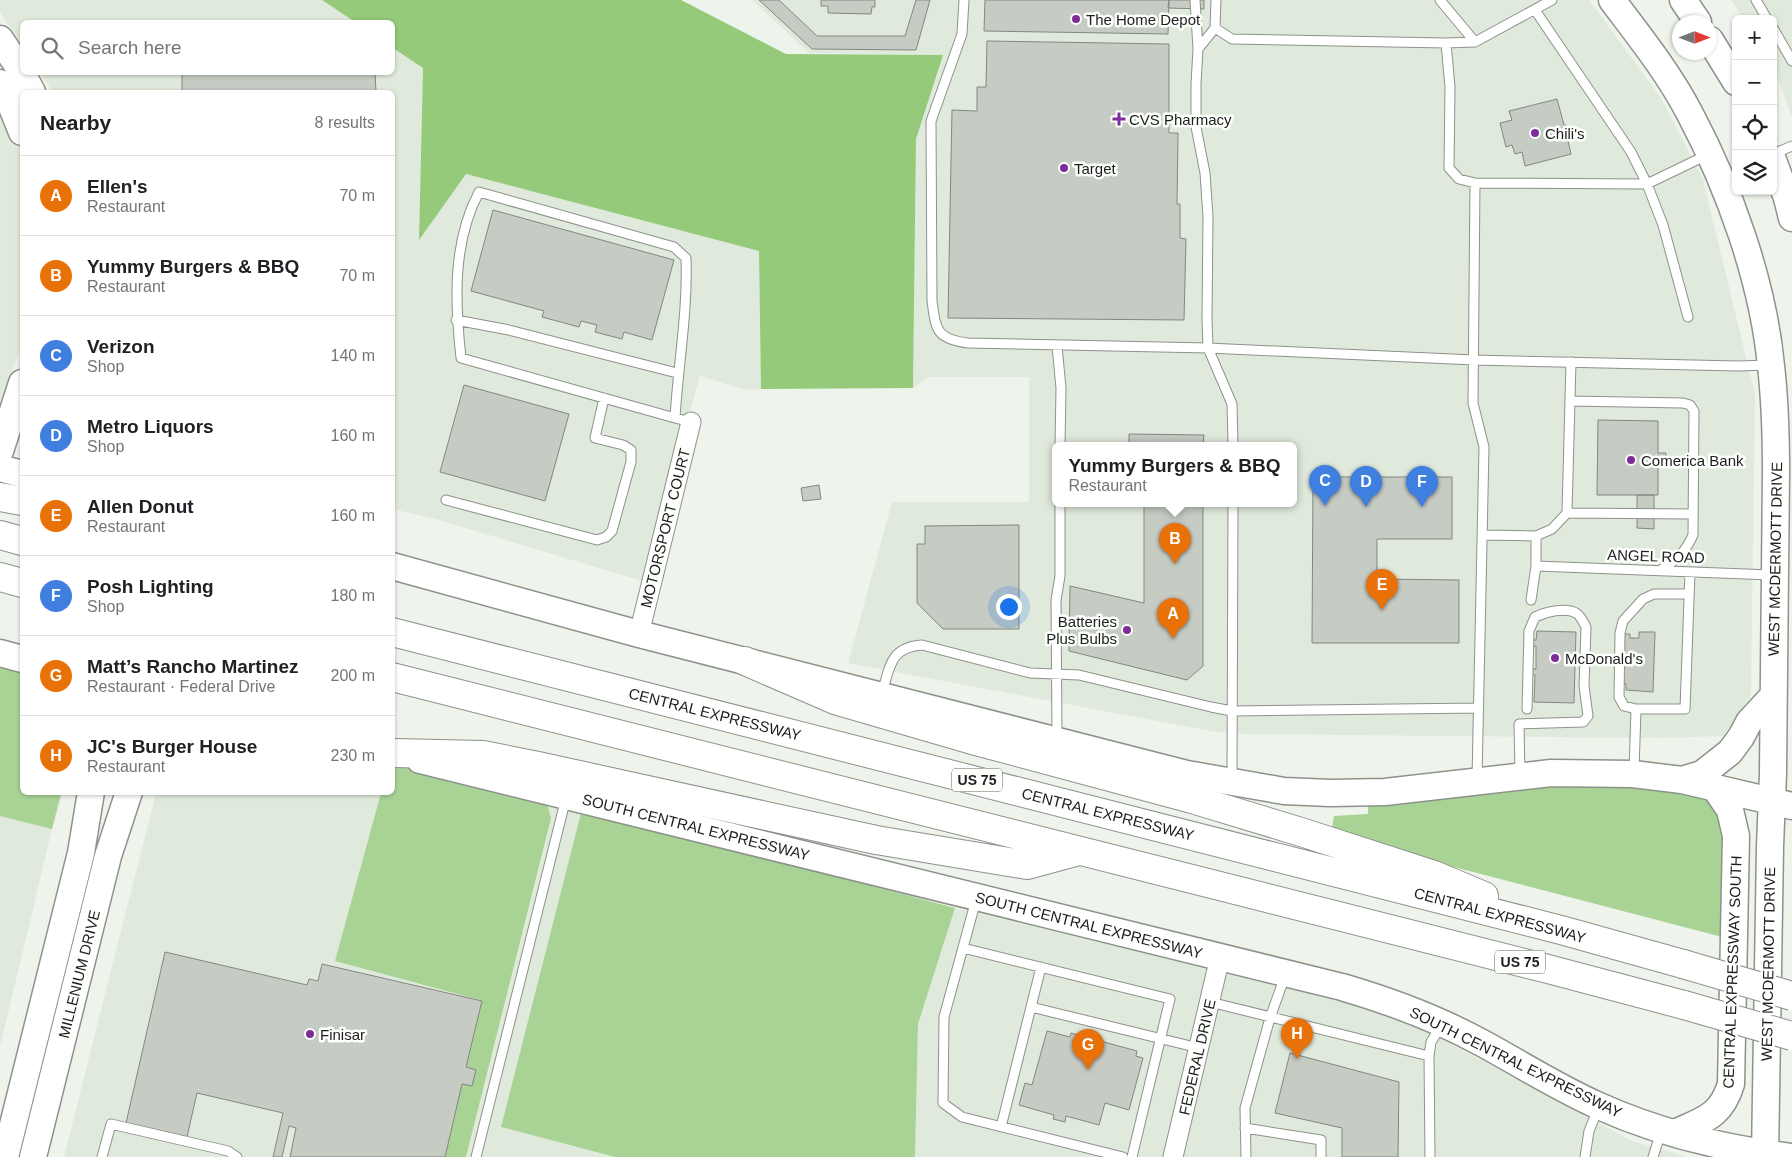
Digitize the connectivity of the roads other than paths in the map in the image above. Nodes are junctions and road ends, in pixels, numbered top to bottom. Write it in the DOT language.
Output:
graph roads {
  1 [pos="964,0"];
  2 [pos="1195,0"];
  3 [pos="1216,0"];
  4 [pos="1440,0"];
  5 [pos="1552,0"];
  6 [pos="1612,0"];
  7 [pos="1683,0"];
  8 [pos="1756,0"];
  9 [pos="1535,10"];
  10 [pos="1693,15"];
  11 [pos="1765,15"];
  12 [pos="1215,28"];
  13 [pos="1777,35"];
  14 [pos="1475,42"];
  15 [pos="1446,43"];
  16 [pos="3,49"];
  17 [pos="1198,49"];
  18 [pos="1717,51"];
  19 [pos="1792,61"];
  20 [pos="20,74"];
  21 [pos="21,75"];
  22 [pos="1732,76"];
  23 [pos="0,83"];
  24 [pos="31,90"];
  25 [pos="20,127"];
  26 [pos="1792,146"];
  27 [pos="1777,152"];
  28 [pos="1709,154"];
  29 [pos="1777,171"];
  30 [pos="1475,183"];
  31 [pos="1647,184"];
  32 [pos="1792,218"];
  33 [pos="1688,317"];
  34 [pos="456,320"];
  35 [pos="1057,346"];
  36 [pos="1208,348"];
  37 [pos="1474,360"];
  38 [pos="1571,362"];
  39 [pos="1782,365"];
  40 [pos="678,373"];
  41 [pos="20,389"];
  42 [pos="604,398"];
  43 [pos="1570,401"];
  44 [pos="683,420"];
  45 [pos="1060,442"];
  46 [pos="1233,442"];
  47 [pos="0,451"];
  48 [pos="0,468"];
  49 [pos="20,473"];
  50 [pos="0,497"];
  51 [pos="446,500"];
  52 [pos="20,502"];
  53 [pos="1060,507"];
  54 [pos="1233,507"];
  55 [pos="1567,513"];
  56 [pos="1693,514"];
  57 [pos="0,535"];
  58 [pos="1482,535"];
  59 [pos="1536,536"];
  60 [pos="20,540"];
  61 [pos="1536,566"];
  62 [pos="395,567"];
  63 [pos="1661,570"];
  64 [pos="1690,572"];
  65 [pos="1775,575"];
  66 [pos="0,577"];
  67 [pos="20,582"];
  68 [pos="1689,594"];
  69 [pos="1531,600"];
  70 [pos="395,633"];
  71 [pos="639,634"];
  72 [pos="0,653"];
  73 [pos="20,658"];
  74 [pos="745,661"];
  75 [pos="1055,674"];
  76 [pos="395,677"];
  77 [pos="881,695"];
  78 [pos="1773,696"];
  79 [pos="1478,708"];
  80 [pos="1526,709"];
  81 [pos="1232,710"];
  82 [pos="1636,710"];
  83 [pos="1057,740"];
  84 [pos="395,753"];
  85 [pos="395,753"];
  86 [pos="1634,774"];
  87 [pos="1520,775"];
  88 [pos="1682,780"];
  89 [pos="1477,781"];
  90 [pos="1232,783"];
  91 [pos="1715,788"];
  92 [pos="91,795"];
  93 [pos="128,795"];
  94 [pos="567,795"];
  95 [pos="1782,804"];
  96 [pos="1080,850"];
  97 [pos="977,897"];
  98 [pos="1561,930"];
  99 [pos="963,948"];
  100 [pos="1220,957"];
  101 [pos="1041,967"];
  102 [pos="1286,973"];
  103 [pos="1792,996"];
  104 [pos="1210,1002"];
  105 [pos="1031,1007"];
  106 [pos="1270,1018"];
  107 [pos="1442,1024"];
  108 [pos="1792,1036"];
  109 [pos="1160,1039"];
  110 [pos="1199,1048"];
  111 [pos="1429,1056"];
  112 [pos="1599,1106"];
  113 [pos="1002,1127"];
  114 [pos="1245,1128"];
  115 [pos="1668,1131"];
  116 [pos="1766,1155"];
  117 [pos="5,1157"];
  118 [pos="33,1157"];
  119 [pos="102,1157"];
  120 [pos="237,1157"];
  121 [pos="476,1157"];
  122 [pos="1122,1157"];
  123 [pos="1132,1157"];
  124 [pos="1173,1157"];
  125 [pos="1246,1157"];
  126 [pos="1321,1157"];
  127 [pos="1430,1157"];
  128 [pos="1585,1157"];
  129 [pos="1653,1157"];
  130 [pos="1792,1157"];
  1 -- 35 [label="lane"];
  2 -- 17 [label="lane"];
  3 -- 12 [label="lane"];
  4 -- 14 [label="lane"];
  5 -- 9 [label="lane"];
  6 -- 28 [label="main road, WEST MCDERMOTT DRIVE"];
  7 -- 10 [label="main road"];
  8 -- 11 [label="lane"];
  9 -- 14 [label="lane"];
  9 -- 31 [label="lane"];
  12 -- 15 [label="lane"];
  12 -- 17 [label="lane"];
  13 -- 19 [label="lane"];
  14 -- 15 [label="lane"];
  15 -- 30 [label="lane"];
  16 -- 20 [label="main road"];
  17 -- 36 [label="lane"];
  18 -- 22 [label="main road"];
  21 -- 24 [label="main road"];
  23 -- 25 [label="main road"];
  26 -- 27 [label="lane"];
  28 -- 31 [label="lane"];
  28 -- 39 [label="main road, WEST MCDERMOTT DRIVE"];
  29 -- 32 [label="main road"];
  30 -- 31 [label="lane"];
  30 -- 37 [label="lane"];
  31 -- 33 [label="lane"];
  34 -- 40 [label="lane"];
  34 -- 40 [label="lane"];
  34 -- 42 [label="lane"];
  35 -- 36 [label="lane"];
  35 -- 45 [label="lane"];
  36 -- 37 [label="lane"];
  36 -- 46 [label="lane"];
  37 -- 38 [label="lane"];
  37 -- 58 [label="lane"];
  38 -- 39 [label="lane"];
  38 -- 43 [label="lane"];
  39 -- 65 [label="main road, WEST MCDERMOTT DRIVE"];
  40 -- 44 [label="lane"];
  41 -- 47 [label="main road"];
  42 -- 44 [label="lane"];
  42 -- 51 [label="lane"];
  43 -- 55 [label="lane"];
  43 -- 56 [label="lane"];
  44 -- 71 [label="street, MOTORSPORT COURT"];
  48 -- 49 [label="main road"];
  50 -- 52 [label="highway"];
  53 -- 75 [label="lane"];
  54 -- 81 [label="lane"];
  55 -- 56 [label="lane"];
  55 -- 59 [label="lane"];
  56 -- 63 [label="lane"];
  57 -- 60 [label="highway"];
  58 -- 59 [label="lane"];
  58 -- 79 [label="lane"];
  59 -- 61 [label="lane"];
  61 -- 63 [label="lane, ANGEL ROAD"];
  61 -- 69 [label="lane"];
  62 -- 71 [label="main road"];
  63 -- 64 [label="lane, ANGEL ROAD"];
  64 -- 65 [label="lane, ANGEL ROAD"];
  64 -- 68 [label="lane"];
  65 -- 78 [label="main road, WEST MCDERMOTT DRIVE"];
  66 -- 67 [label="highway"];
  68 -- 82 [label="lane"];
  68 -- 82 [label="lane"];
  70 -- 98 [label="highway, CENTRAL EXPRESSWAY / US 75"];
  71 -- 74 [label="main road"];
  72 -- 73 [label="main road"];
  74 -- 77 [label="main road"];
  74 -- 98 [label="highway"];
  75 -- 77 [label="lane"];
  75 -- 81 [label="lane"];
  75 -- 83 [label="lane"];
  76 -- 96 [label="highway, US 75"];
  77 -- 83 [label="main road"];
  78 -- 88 [label="main road"];
  78 -- 95 [label="main road, WEST MCDERMOTT DRIVE"];
  79 -- 81 [label="lane"];
  79 -- 89 [label="lane"];
  80 -- 87 [label="lane"];
  81 -- 90 [label="lane"];
  82 -- 86 [label="lane"];
  83 -- 90 [label="main road"];
  84 -- 96 [label="highway"];
  85 -- 94 [label="main road, SOUTH CENTRAL EXPRESSWAY"];
  86 -- 87 [label="main road"];
  86 -- 88 [label="main road"];
  87 -- 89 [label="main road"];
  88 -- 91 [label="main road"];
  89 -- 90 [label="main road"];
  91 -- 95 [label="main road"];
  91 -- 115 [label="main road, CENTRAL EXPRESSWAY SOUTH"];
  92 -- 117 [label="main road, MILLENIUM DRIVE"];
  93 -- 118 [label="main road, MILLENIUM DRIVE"];
  94 -- 97 [label="main road, SOUTH CENTRAL EXPRESSWAY"];
  94 -- 121 [label="lane"];
  95 -- 116 [label="main road, WEST MCDERMOTT DRIVE"];
  96 -- 108 [label="highway, US 75, bridge"];
  97 -- 99 [label="lane"];
  97 -- 100 [label="main road, SOUTH CENTRAL EXPRESSWAY"];
  98 -- 103 [label="highway, CENTRAL EXPRESSWAY / US 75, bridge"];
  99 -- 101 [label="lane"];
  99 -- 113 [label="lane"];
  100 -- 102 [label="main road, SOUTH CENTRAL EXPRESSWAY"];
  100 -- 104 [label="street, FEDERAL DRIVE"];
  101 -- 105 [label="lane"];
  101 -- 109 [label="lane"];
  102 -- 106 [label="lane"];
  102 -- 107 [label="main road, SOUTH CENTRAL EXPRESSWAY"];
  104 -- 106 [label="lane"];
  104 -- 110 [label="street, FEDERAL DRIVE"];
  105 -- 109 [label="lane"];
  105 -- 113 [label="lane"];
  106 -- 111 [label="lane"];
  106 -- 114 [label="lane"];
  107 -- 111 [label="lane"];
  107 -- 112 [label="main road, SOUTH CENTRAL EXPRESSWAY"];
  109 -- 110 [label="lane"];
  109 -- 123 [label="lane"];
  110 -- 124 [label="street, FEDERAL DRIVE"];
  111 -- 127 [label="lane"];
  112 -- 115 [label="main road, SOUTH CENTRAL EXPRESSWAY"];
  112 -- 128 [label="lane"];
  113 -- 122 [label="lane"];
  114 -- 125 [label="lane"];
  114 -- 126 [label="lane"];
  115 -- 116 [label="main road, SOUTH CENTRAL EXPRESSWAY"];
  115 -- 129 [label="lane"];
  116 -- 130 [label="main road, SOUTH CENTRAL EXPRESSWAY"];
  119 -- 120 [label="lane"];
}
